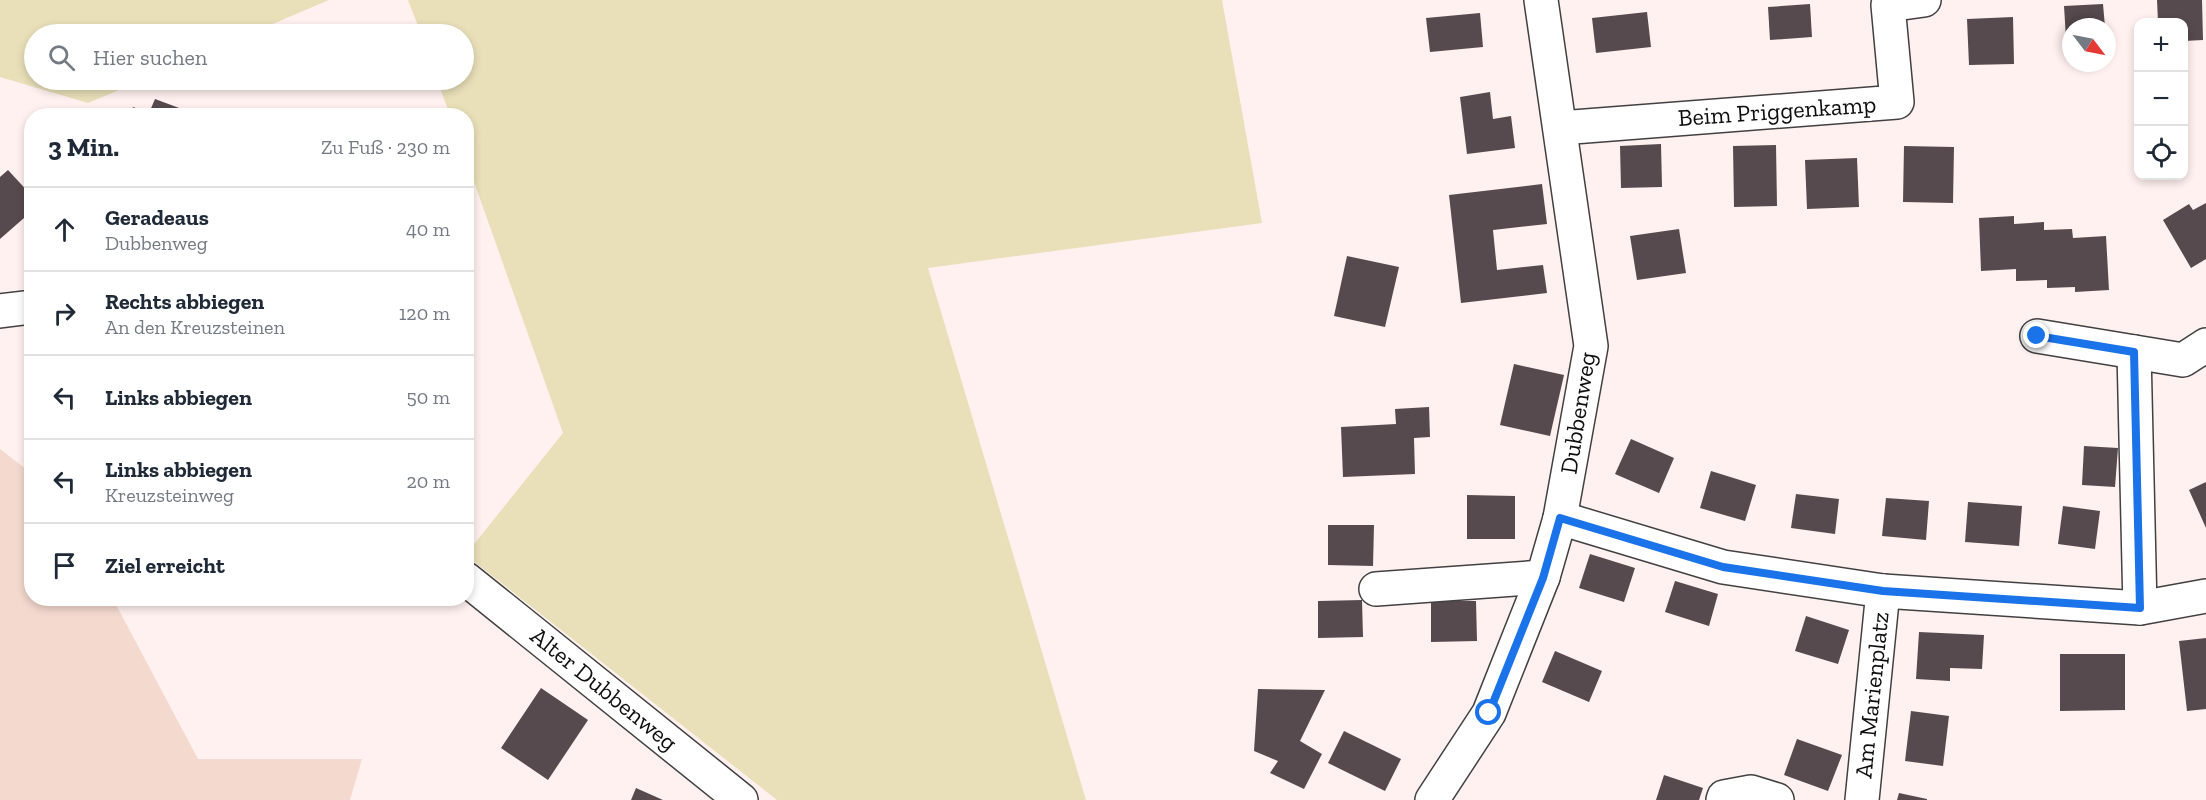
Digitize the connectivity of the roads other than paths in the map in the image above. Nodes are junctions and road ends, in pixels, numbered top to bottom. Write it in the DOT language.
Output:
graph roads {
  1 [pos="1541,0"];
  2 [pos="1924,0"];
  3 [pos="1560,128"];
  4 [pos="24,308"];
  5 [pos="0,311"];
  6 [pos="2037,336"];
  7 [pos="2206,345"];
  8 [pos="2134,352"];
  9 [pos="1560,518"];
  10 [pos="1543,578"];
  11 [pos="474,585"];
  12 [pos="1376,589"];
  13 [pos="1883,591"];
  14 [pos="2206,596"];
  15 [pos="2140,608"];
  16 [pos="741,800"];
  17 [pos="1432,800"];
  18 [pos="1723,800"];
  19 [pos="1777,800"];
  20 [pos="1862,800"];
  1 -- 3 [label="street, Dubbenweg"];
  2 -- 3 [label="street, Beim Priggenkamp"];
  3 -- 9 [label="street, Dubbenweg"];
  4 -- 5 [label="street"];
  6 -- 8 [label="street"];
  7 -- 8 [label="street"];
  8 -- 15 [label="street"];
  9 -- 10 [label="street, Dubbenweg"];
  9 -- 13 [label="street"];
  10 -- 12 [label="street"];
  10 -- 17 [label="street, Dubbenweg"];
  11 -- 16 [label="street, Alter Dubbenweg"];
  13 -- 15 [label="street"];
  13 -- 20 [label="street, Am Marienplatz"];
  14 -- 15 [label="street"];
  18 -- 19 [label="street"];
}
